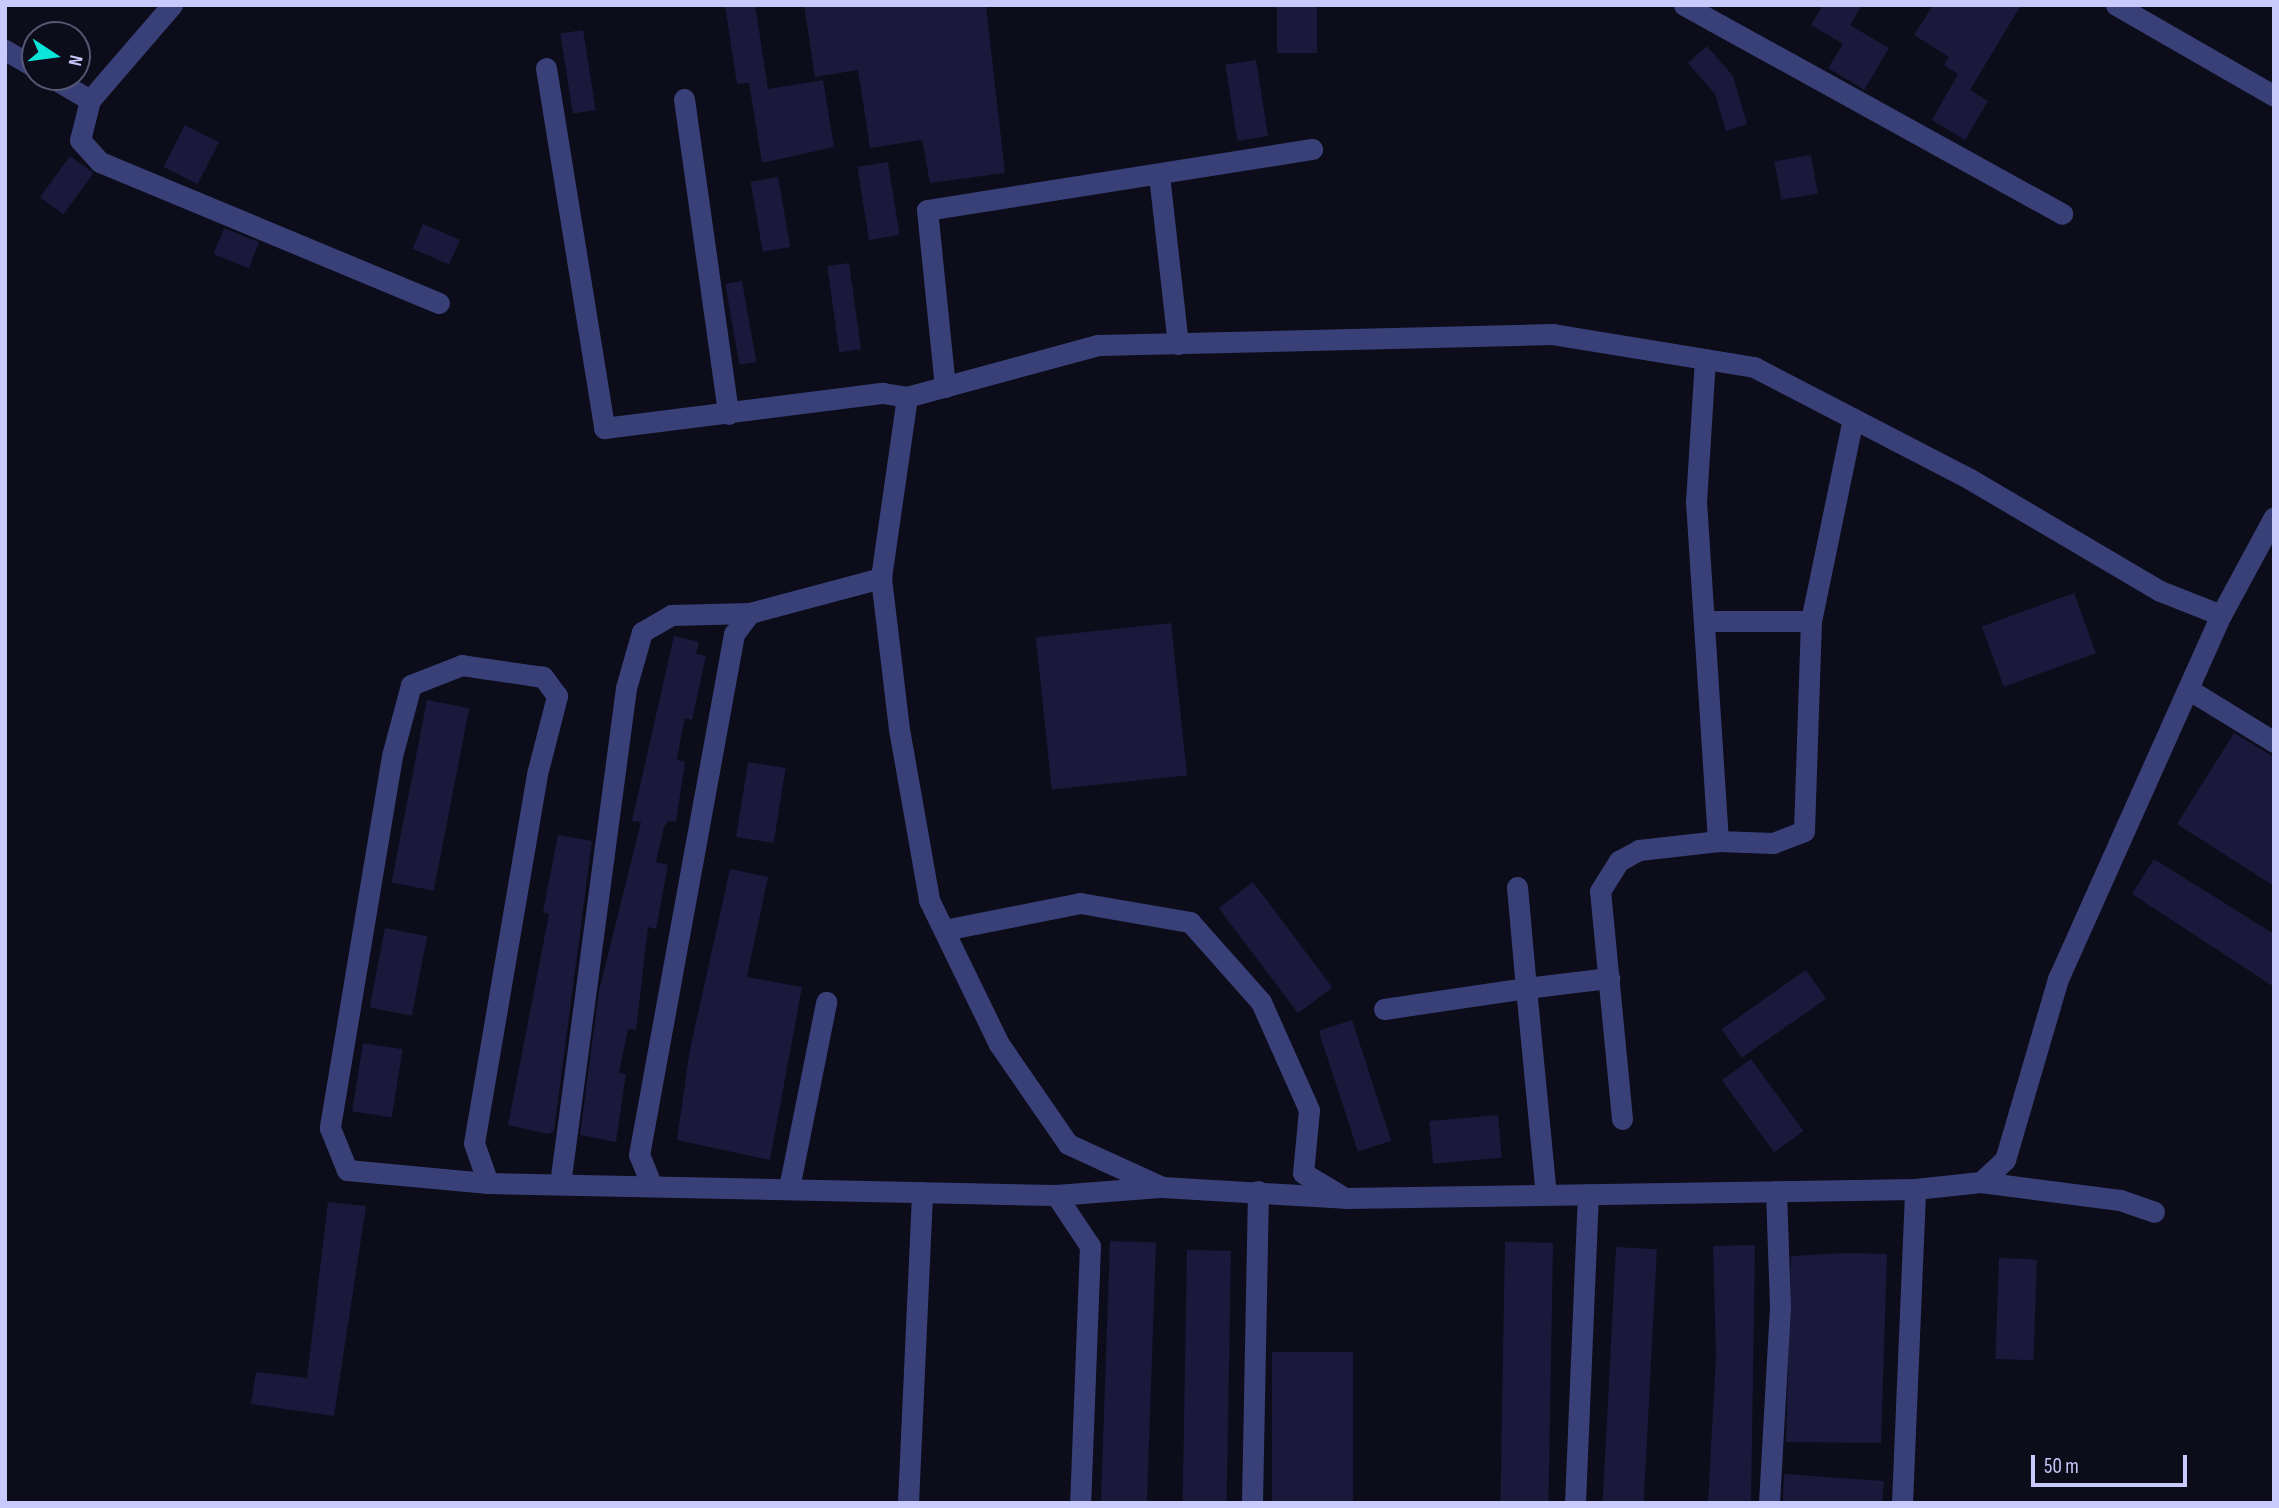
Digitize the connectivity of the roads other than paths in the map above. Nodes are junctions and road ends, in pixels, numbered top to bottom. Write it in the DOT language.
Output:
graph roads {
  1 [pos="172,5"];
  2 [pos="1684,5"];
  3 [pos="2116,5"];
  4 [pos="5,50"];
  5 [pos="21,59"];
  6 [pos="547,68"];
  7 [pos="75,91"];
  8 [pos="2274,96"];
  9 [pos="684,99"];
  10 [pos="90,100"];
  11 [pos="1312,149"];
  12 [pos="1159,175"];
  13 [pos="2062,214"];
  14 [pos="439,303"];
  15 [pos="1178,344"];
  16 [pos="1705,359"];
  17 [pos="946,387"];
  18 [pos="907,397"];
  19 [pos="728,414"];
  20 [pos="1853,418"];
  21 [pos="2274,517"];
  22 [pos="881,578"];
  23 [pos="750,613"];
  24 [pos="2221,615"];
  25 [pos="1708,621"];
  26 [pos="1811,621"];
  27 [pos="2188,689"];
  28 [pos="2274,742"];
  29 [pos="1718,841"];
  30 [pos="1517,887"];
  31 [pos="944,930"];
  32 [pos="1609,978"];
  33 [pos="1526,988"];
  34 [pos="826,1002"];
  35 [pos="1384,1009"];
  36 [pos="1622,1119"];
  37 [pos="1981,1182"];
  38 [pos="488,1183"];
  39 [pos="559,1184"];
  40 [pos="652,1184"];
  41 [pos="1162,1187"];
  42 [pos="789,1188"];
  43 [pos="1915,1189"];
  44 [pos="1258,1191"];
  45 [pos="1776,1191"];
  46 [pos="922,1192"];
  47 [pos="1546,1194"];
  48 [pos="1588,1194"];
  49 [pos="1056,1195"];
  50 [pos="1345,1198"];
  51 [pos="2154,1212"];
  52 [pos="908,1503"];
  53 [pos="1080,1503"];
  54 [pos="1252,1503"];
  55 [pos="1575,1503"];
  56 [pos="1769,1503"];
  57 [pos="1902,1503"];
  1 -- 10 [label="street"];
  2 -- 13 [label="street"];
  3 -- 8 [label="street"];
  4 -- 5 [label="street"];
  6 -- 19 [label="street"];
  7 -- 10 [label="street"];
  9 -- 19 [label="street"];
  10 -- 14 [label="street"];
  11 -- 12 [label="street"];
  12 -- 15 [label="street"];
  12 -- 17 [label="street"];
  15 -- 16 [label="street"];
  15 -- 17 [label="street"];
  16 -- 20 [label="street"];
  16 -- 25 [label="street"];
  17 -- 18 [label="street"];
  18 -- 19 [label="street"];
  18 -- 22 [label="street"];
  20 -- 24 [label="street"];
  20 -- 26 [label="street"];
  21 -- 24 [label="street"];
  22 -- 23 [label="street"];
  22 -- 31 [label="street"];
  23 -- 39 [label="street"];
  23 -- 40 [label="street"];
  24 -- 27 [label="street"];
  25 -- 26 [label="street"];
  25 -- 29 [label="street"];
  26 -- 29 [label="street"];
  27 -- 28 [label="street"];
  27 -- 37 [label="street"];
  29 -- 32 [label="street"];
  30 -- 33 [label="street"];
  31 -- 41 [label="street"];
  31 -- 50 [label="street"];
  32 -- 33 [label="street"];
  32 -- 36 [label="street"];
  33 -- 35 [label="street"];
  33 -- 47 [label="street"];
  34 -- 42 [label="street"];
  37 -- 43 [label="street"];
  37 -- 51 [label="street"];
  38 -- 38 [label="street"];
  38 -- 39 [label="street"];
  39 -- 40 [label="street"];
  40 -- 42 [label="street"];
  41 -- 44 [label="street"];
  41 -- 49 [label="street"];
  42 -- 46 [label="street"];
  43 -- 45 [label="street"];
  43 -- 57 [label="street"];
  44 -- 50 [label="street"];
  44 -- 54 [label="street"];
  45 -- 48 [label="street"];
  45 -- 56 [label="street"];
  46 -- 49 [label="street"];
  46 -- 52 [label="street"];
  47 -- 48 [label="street"];
  47 -- 50 [label="street"];
  48 -- 55 [label="street"];
  49 -- 53 [label="street"];
}
